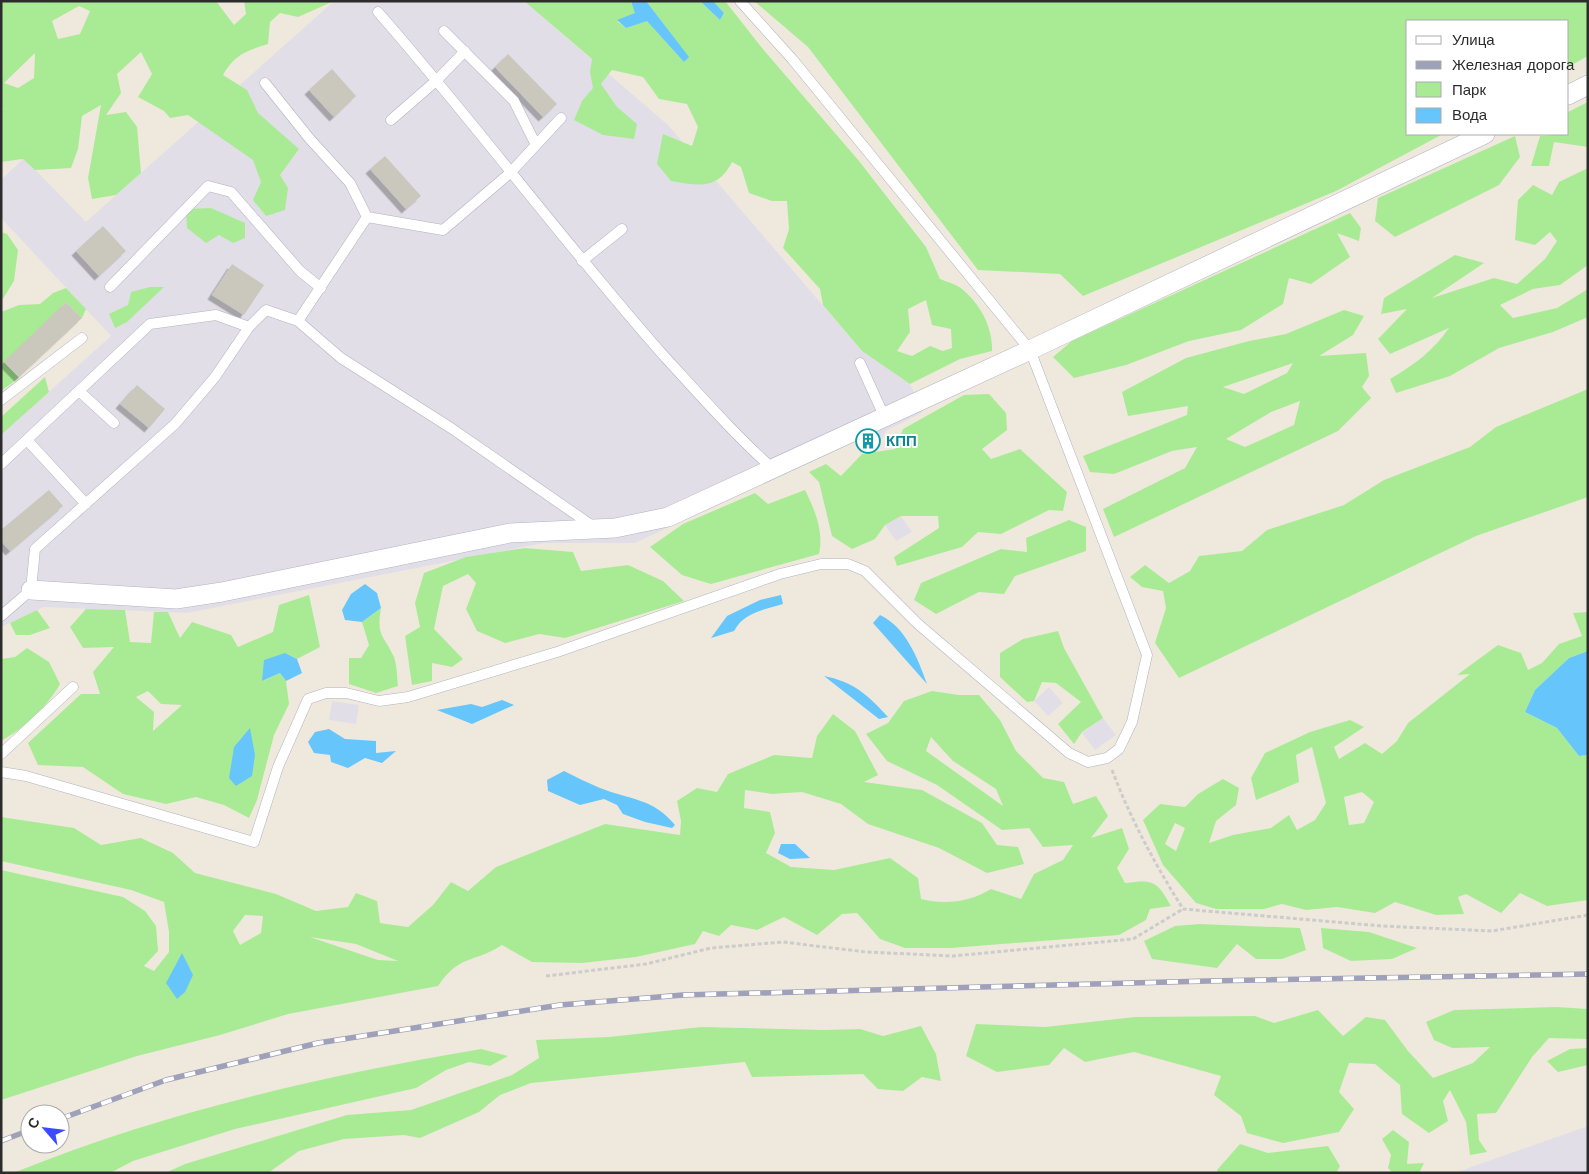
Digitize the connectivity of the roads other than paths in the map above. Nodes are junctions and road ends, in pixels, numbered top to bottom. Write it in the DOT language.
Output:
graph roads {
  1 [pos="740,1"];
  2 [pos="378,12"];
  3 [pos="444,31"];
  4 [pos="466,51"];
  5 [pos="437,80"];
  6 [pos="265,83"];
  7 [pos="1588,85"];
  8 [pos="1569,94"];
  9 [pos="561,118"];
  10 [pos="390,120"];
  11 [pos="1483,135"];
  12 [pos="536,145"];
  13 [pos="510,172"];
  14 [pos="367,217"];
  15 [pos="622,229"];
  16 [pos="582,261"];
  17 [pos="110,287"];
  18 [pos="321,288"];
  19 [pos="298,321"];
  20 [pos="249,327"];
  21 [pos="82,338"];
  22 [pos="1030,350"];
  23 [pos="860,363"];
  24 [pos="79,391"];
  25 [pos="1,400"];
  26 [pos="884,416"];
  27 [pos="114,423"];
  28 [pos="27,440"];
  29 [pos="1,464"];
  30 [pos="772,468"];
  31 [pos="86,504"];
  32 [pos="595,527"];
  33 [pos="31,590"];
  34 [pos="1,616"];
  35 [pos="73,687"];
  36 [pos="1,754"];
  37 [pos="1,772"];
  1 -- 22 [label="lane"];
  2 -- 5 [label="lane"];
  3 -- 4 [label="lane"];
  4 -- 5 [label="lane"];
  4 -- 12 [label="lane"];
  5 -- 10 [label="lane"];
  5 -- 13 [label="lane"];
  6 -- 14 [label="lane"];
  7 -- 8 [label="street"];
  9 -- 12 [label="lane"];
  11 -- 22 [label="street"];
  12 -- 13 [label="lane"];
  13 -- 14 [label="lane"];
  13 -- 16 [label="lane"];
  14 -- 18 [label="lane"];
  15 -- 16 [label="lane"];
  16 -- 30 [label="lane"];
  17 -- 18 [label="lane"];
  18 -- 19 [label="lane"];
  19 -- 20 [label="lane"];
  19 -- 32 [label="lane"];
  20 -- 24 [label="lane"];
  20 -- 31 [label="lane"];
  21 -- 25 [label="lane"];
  22 -- 26 [label="street"];
  22 -- 37 [label="lane"];
  23 -- 26 [label="lane"];
  24 -- 27 [label="lane"];
  24 -- 28 [label="lane"];
  26 -- 30 [label="street"];
  28 -- 29 [label="lane"];
  28 -- 31 [label="lane"];
  30 -- 32 [label="street"];
  31 -- 33 [label="lane"];
  32 -- 33 [label="street"];
  33 -- 34 [label="lane"];
  35 -- 36 [label="lane"];
}
